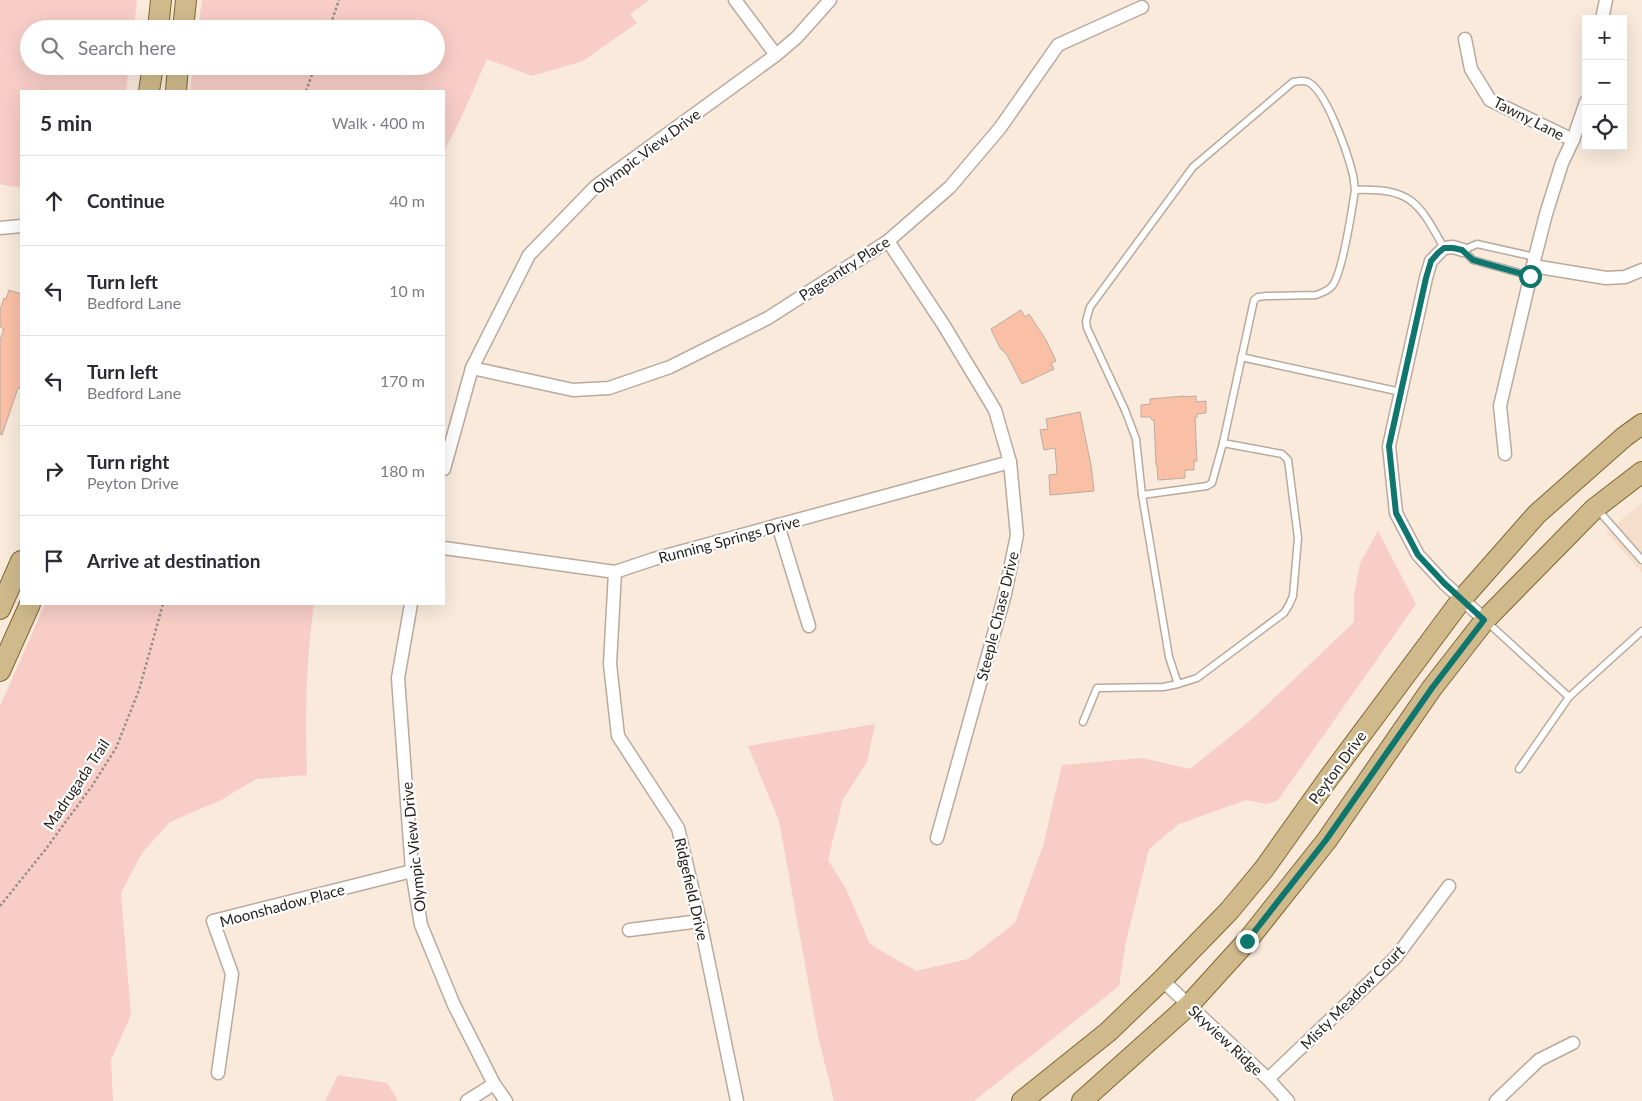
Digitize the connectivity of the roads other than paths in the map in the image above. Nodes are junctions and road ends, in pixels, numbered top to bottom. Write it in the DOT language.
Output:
graph roads {
  1 [pos="161,0"];
  2 [pos="186,0"];
  3 [pos="736,0"];
  4 [pos="830,0"];
  5 [pos="1606,0"];
  6 [pos="1142,7"];
  7 [pos="1603,15"];
  8 [pos="159,20"];
  9 [pos="184,20"];
  10 [pos="1465,39"];
  11 [pos="776,55"];
  12 [pos="151,75"];
  13 [pos="177,75"];
  14 [pos="149,90"];
  15 [pos="176,90"];
  16 [pos="1585,105"];
  17 [pos="1573,140"];
  18 [pos="1355,190"];
  19 [pos="20,226"];
  20 [pos="0,228"];
  21 [pos="888,241"];
  22 [pos="1444,248"];
  23 [pos="1462,250"];
  24 [pos="1533,266"];
  25 [pos="1642,270"];
  26 [pos="1241,357"];
  27 [pos="472,368"];
  28 [pos="1401,392"];
  29 [pos="1642,424"];
  30 [pos="1223,443"];
  31 [pos="1505,454"];
  32 [pos="1010,462"];
  33 [pos="445,465"];
  34 [pos="1642,472"];
  35 [pos="1142,495"];
  36 [pos="1596,508"];
  37 [pos="778,525"];
  38 [pos="445,548"];
  39 [pos="1642,560"];
  40 [pos="20,563"];
  41 [pos="616,572"];
  42 [pos="1462,599"];
  43 [pos="30,605"];
  44 [pos="411,605"];
  45 [pos="0,609"];
  46 [pos="1484,620"];
  47 [pos="810,626"];
  48 [pos="1642,631"];
  49 [pos="0,671"];
  50 [pos="1178,684"];
  51 [pos="1569,697"];
  52 [pos="1083,722"];
  53 [pos="1519,770"];
  54 [pos="937,838"];
  55 [pos="412,871"];
  56 [pos="1449,886"];
  57 [pos="700,921"];
  58 [pos="629,930"];
  59 [pos="1162,980"];
  60 [pos="1189,1005"];
  61 [pos="1573,1043"];
  62 [pos="218,1073"];
  63 [pos="1268,1079"];
  64 [pos="494,1084"];
  65 [pos="466,1101"];
  66 [pos="506,1101"];
  67 [pos="736,1101"];
  68 [pos="1022,1101"];
  69 [pos="1082,1101"];
  70 [pos="1288,1101"];
  71 [pos="1496,1101"];
  1 -- 8 [label="main road"];
  2 -- 9 [label="main road"];
  3 -- 11 [label="street"];
  4 -- 11 [label="street, Olympic View Drive"];
  5 -- 7 [label="street"];
  6 -- 21 [label="street, Pageantry Place"];
  10 -- 17 [label="street, Tawny Lane"];
  11 -- 27 [label="street, Olympic View Drive"];
  12 -- 14 [label="main road"];
  13 -- 15 [label="main road"];
  16 -- 17 [label="street"];
  17 -- 24 [label="street"];
  18 -- 22 [label="lane"];
  18 -- 26 [label="lane"];
  18 -- 35 [label="lane"];
  19 -- 20 [label="street"];
  21 -- 27 [label="street, Pageantry Place"];
  21 -- 32 [label="street, Steeple Chase Drive"];
  22 -- 23 [label="street"];
  22 -- 28 [label="street"];
  23 -- 24 [label="lane"];
  23 -- 24 [label="lane"];
  24 -- 25 [label="street"];
  24 -- 31 [label="street"];
  26 -- 28 [label="lane"];
  26 -- 30 [label="lane"];
  27 -- 33 [label="street, Olympic View Drive"];
  28 -- 42 [label="street"];
  29 -- 42 [label="main road, Peyton Drive"];
  30 -- 35 [label="lane"];
  30 -- 50 [label="lane"];
  32 -- 37 [label="street, Running Springs Drive"];
  32 -- 54 [label="street, Steeple Chase Drive"];
  34 -- 36 [label="main road, Peyton Drive"];
  35 -- 50 [label="lane"];
  36 -- 39 [label="lane"];
  36 -- 46 [label="main road, Peyton Drive"];
  37 -- 41 [label="street, Running Springs Drive"];
  37 -- 47 [label="street"];
  38 -- 41 [label="street, Running Springs Drive"];
  40 -- 45 [label="main road"];
  41 -- 57 [label="street, Ridgefield Drive"];
  42 -- 46 [label="street"];
  42 -- 59 [label="main road, Peyton Drive"];
  43 -- 49 [label="main road"];
  44 -- 55 [label="street, Olympic View Drive"];
  46 -- 51 [label="lane"];
  46 -- 60 [label="main road, Peyton Drive"];
  48 -- 51 [label="lane"];
  50 -- 52 [label="lane"];
  51 -- 53 [label="lane"];
  55 -- 62 [label="street, Moonshadow Place"];
  55 -- 64 [label="street, Olympic View Drive"];
  56 -- 63 [label="street, Misty Meadow Court"];
  57 -- 58 [label="street"];
  57 -- 67 [label="street, Ridgefield Drive"];
  59 -- 60 [label="street, Skyview Ridge"];
  59 -- 68 [label="main road, Peyton Drive"];
  60 -- 63 [label="street, Skyview Ridge"];
  60 -- 69 [label="main road, Peyton Drive"];
  61 -- 71 [label="street"];
  63 -- 70 [label="street, Skyview Ridge"];
  64 -- 65 [label="street"];
  64 -- 66 [label="street, Olympic View Drive"];
}
